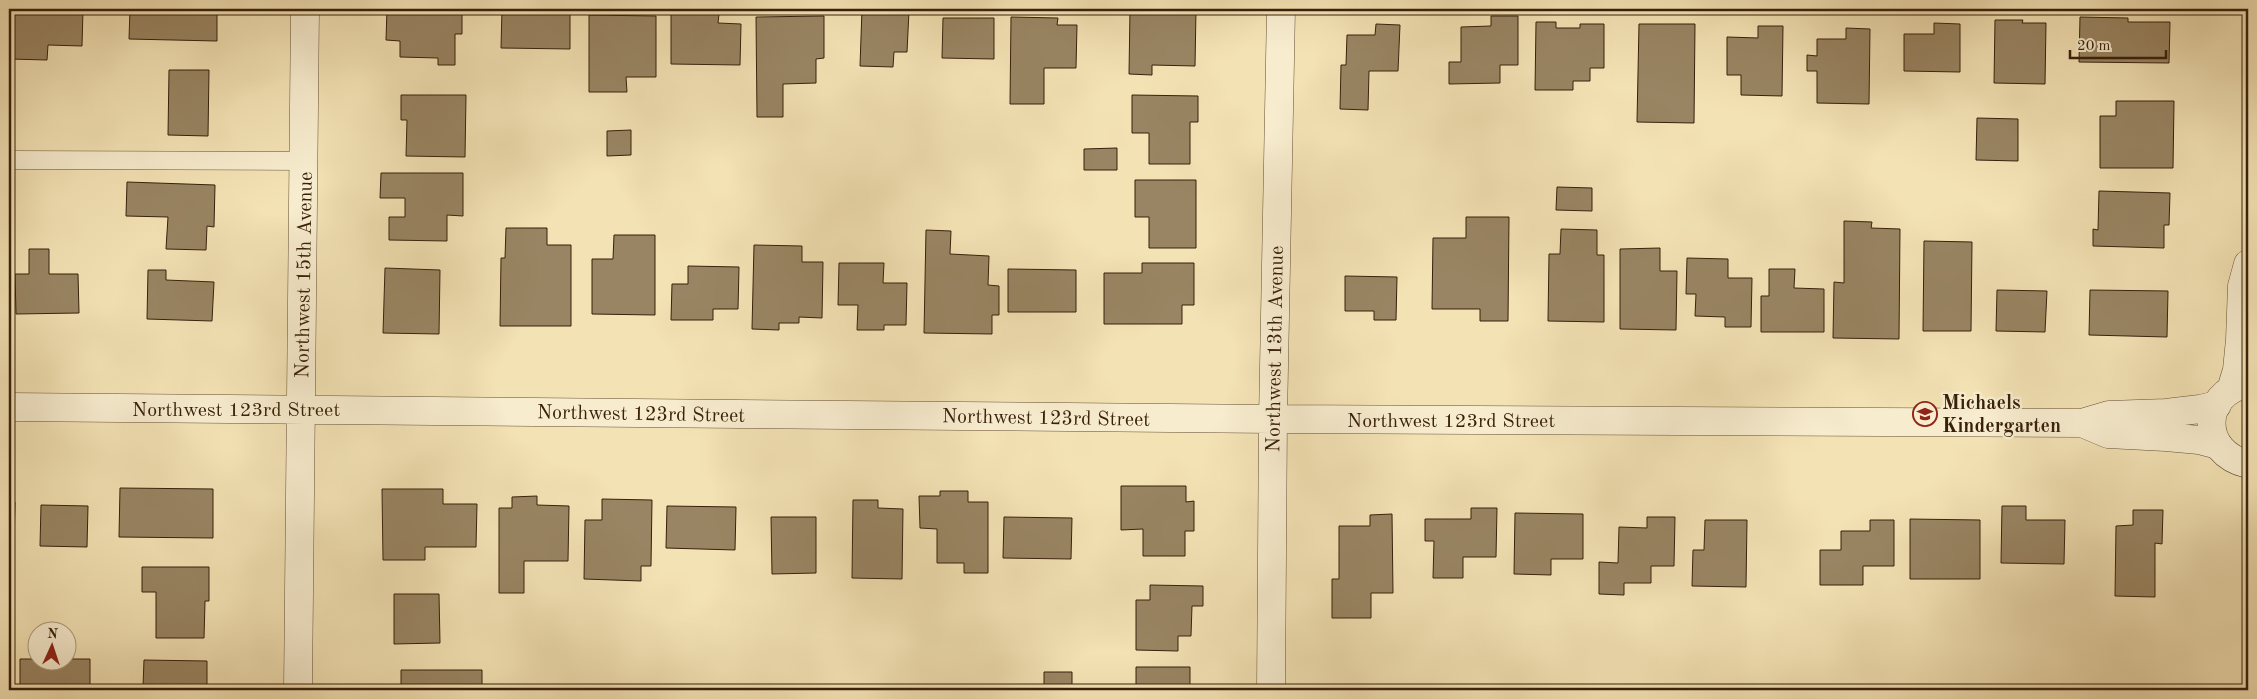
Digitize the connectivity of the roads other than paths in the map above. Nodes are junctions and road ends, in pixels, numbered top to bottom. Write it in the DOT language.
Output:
graph roads {
  1 [pos="305,9"];
  2 [pos="1281,9"];
  3 [pos="9,160"];
  4 [pos="304,161"];
  5 [pos="2248,264"];
  6 [pos="2232,393"];
  7 [pos="9,407"];
  8 [pos="302,409"];
  9 [pos="1273,419"];
  10 [pos="2082,423"];
  11 [pos="2218,445"];
  12 [pos="2248,464"];
  13 [pos="298,690"];
  14 [pos="1270,690"];
  1 -- 4 [label="street, Northwest 15th Avenue"];
  2 -- 9 [label="street, Northwest 13th Avenue"];
  3 -- 4 [label="lane"];
  4 -- 8 [label="street, Northwest 15th Avenue"];
  5 -- 6 [label="street"];
  6 -- 10 [label="street, Northwest 123rd Street"];
  6 -- 11 [label="street"];
  7 -- 8 [label="street, Northwest 123rd Street"];
  8 -- 9 [label="street, Northwest 123rd Street"];
  8 -- 13 [label="street, Northwest 15th Avenue"];
  9 -- 10 [label="street, Northwest 123rd Street"];
  9 -- 14 [label="street, Northwest 13th Avenue"];
  10 -- 11 [label="street, Northwest 123rd Street"];
  11 -- 12 [label="street"];
}
